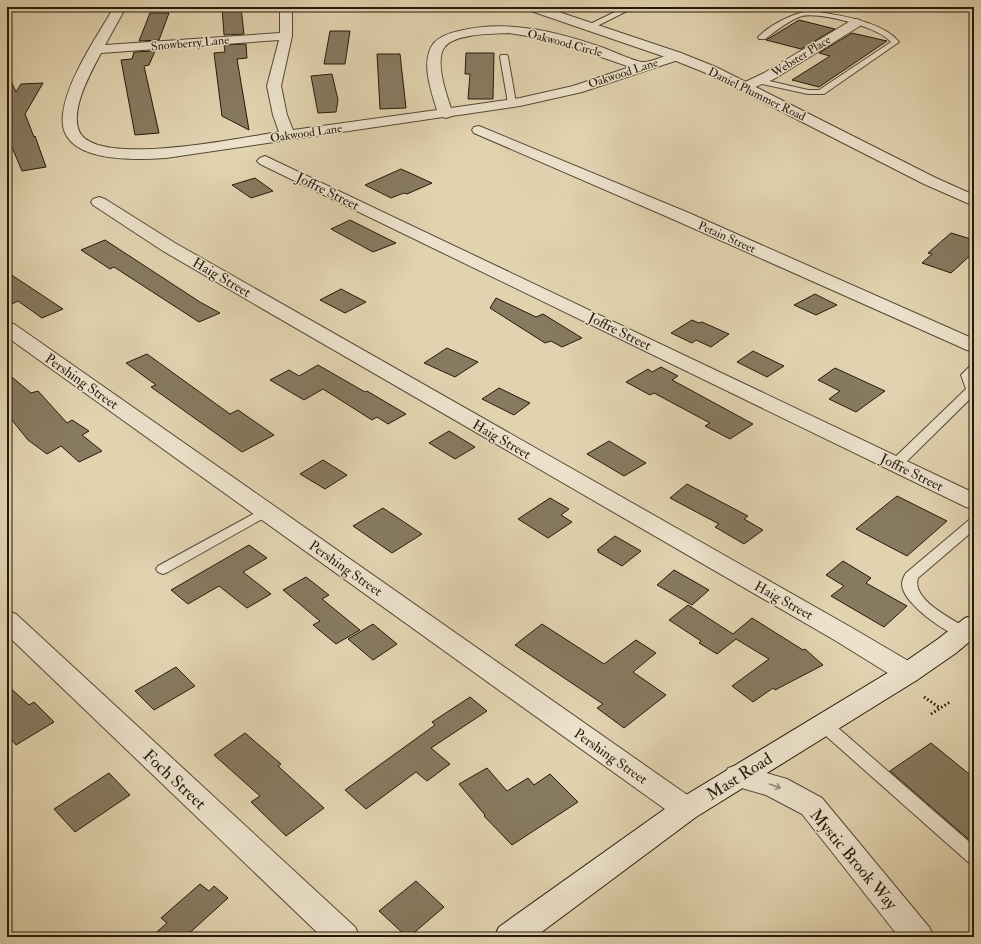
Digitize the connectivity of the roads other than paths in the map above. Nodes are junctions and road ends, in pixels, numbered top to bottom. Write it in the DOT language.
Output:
graph roads {
  1 [pos="120,7"];
  2 [pos="286,7"];
  3 [pos="532,7"];
  4 [pos="631,7"];
  5 [pos="856,23"];
  6 [pos="590,26"];
  7 [pos="286,36"];
  8 [pos="762,37"];
  9 [pos="95,50"];
  10 [pos="676,56"];
  11 [pos="504,57"];
  12 [pos="643,67"];
  13 [pos="761,81"];
  14 [pos="746,87"];
  15 [pos="512,104"];
  16 [pos="446,114"];
  17 [pos="479,130"];
  18 [pos="287,135"];
  19 [pos="265,160"];
  20 [pos="974,201"];
  21 [pos="99,202"];
  22 [pos="7,328"];
  23 [pos="974,346"];
  24 [pos="974,368"];
  25 [pos="973,390"];
  26 [pos="896,464"];
  27 [pos="974,502"];
  28 [pos="266,511"];
  29 [pos="974,523"];
  30 [pos="163,569"];
  31 [pos="7,620"];
  32 [pos="969,628"];
  33 [pos="908,673"];
  34 [pos="823,724"];
  35 [pos="738,776"];
  36 [pos="686,809"];
  37 [pos="974,857"];
  38 [pos="344,937"];
  39 [pos="510,937"];
  40 [pos="918,937"];
  1 -- 9 [label="street, Oakwood Lane"];
  2 -- 7 [label="street"];
  3 -- 6 [label="street, Daniel Plummer Road"];
  4 -- 6 [label="lane"];
  5 -- 8 [label="lane"];
  5 -- 13 [label="street, Webster Place"];
  5 -- 13 [label="lane"];
  6 -- 10 [label="street, Daniel Plummer Road"];
  7 -- 9 [label="street, Snowberry Lane"];
  7 -- 18 [label="street"];
  9 -- 18 [label="street, Oakwood Lane"];
  10 -- 12 [label="street, Oakwood Lane"];
  10 -- 14 [label="street, Daniel Plummer Road"];
  11 -- 15 [label="lane"];
  12 -- 15 [label="street, Oakwood Lane"];
  12 -- 16 [label="street, Oakwood Circle"];
  13 -- 14 [label="street, Webster Place"];
  14 -- 20 [label="street, Daniel Plummer Road"];
  15 -- 16 [label="street, Oakwood Lane"];
  16 -- 18 [label="street, Oakwood Lane"];
  17 -- 23 [label="street, Petain Street"];
  19 -- 26 [label="street, Joffre Street"];
  21 -- 33 [label="street, Haig Street"];
  22 -- 28 [label="street, Pershing Street"];
  24 -- 25 [label="lane"];
  25 -- 26 [label="lane"];
  26 -- 27 [label="street, Joffre Street"];
  28 -- 30 [label="lane"];
  28 -- 36 [label="street, Pershing Street"];
  29 -- 32 [label="lane"];
  31 -- 38 [label="street, Foch Street"];
  32 -- 33 [label="street, Mast Road"];
  33 -- 34 [label="street, Mast Road"];
  34 -- 35 [label="street, Mast Road"];
  34 -- 37 [label="lane"];
  35 -- 36 [label="street, Mast Road"];
  35 -- 40 [label="street, Mystic Brook Way, one-way"];
  36 -- 39 [label="street, Mast Road"];
}
